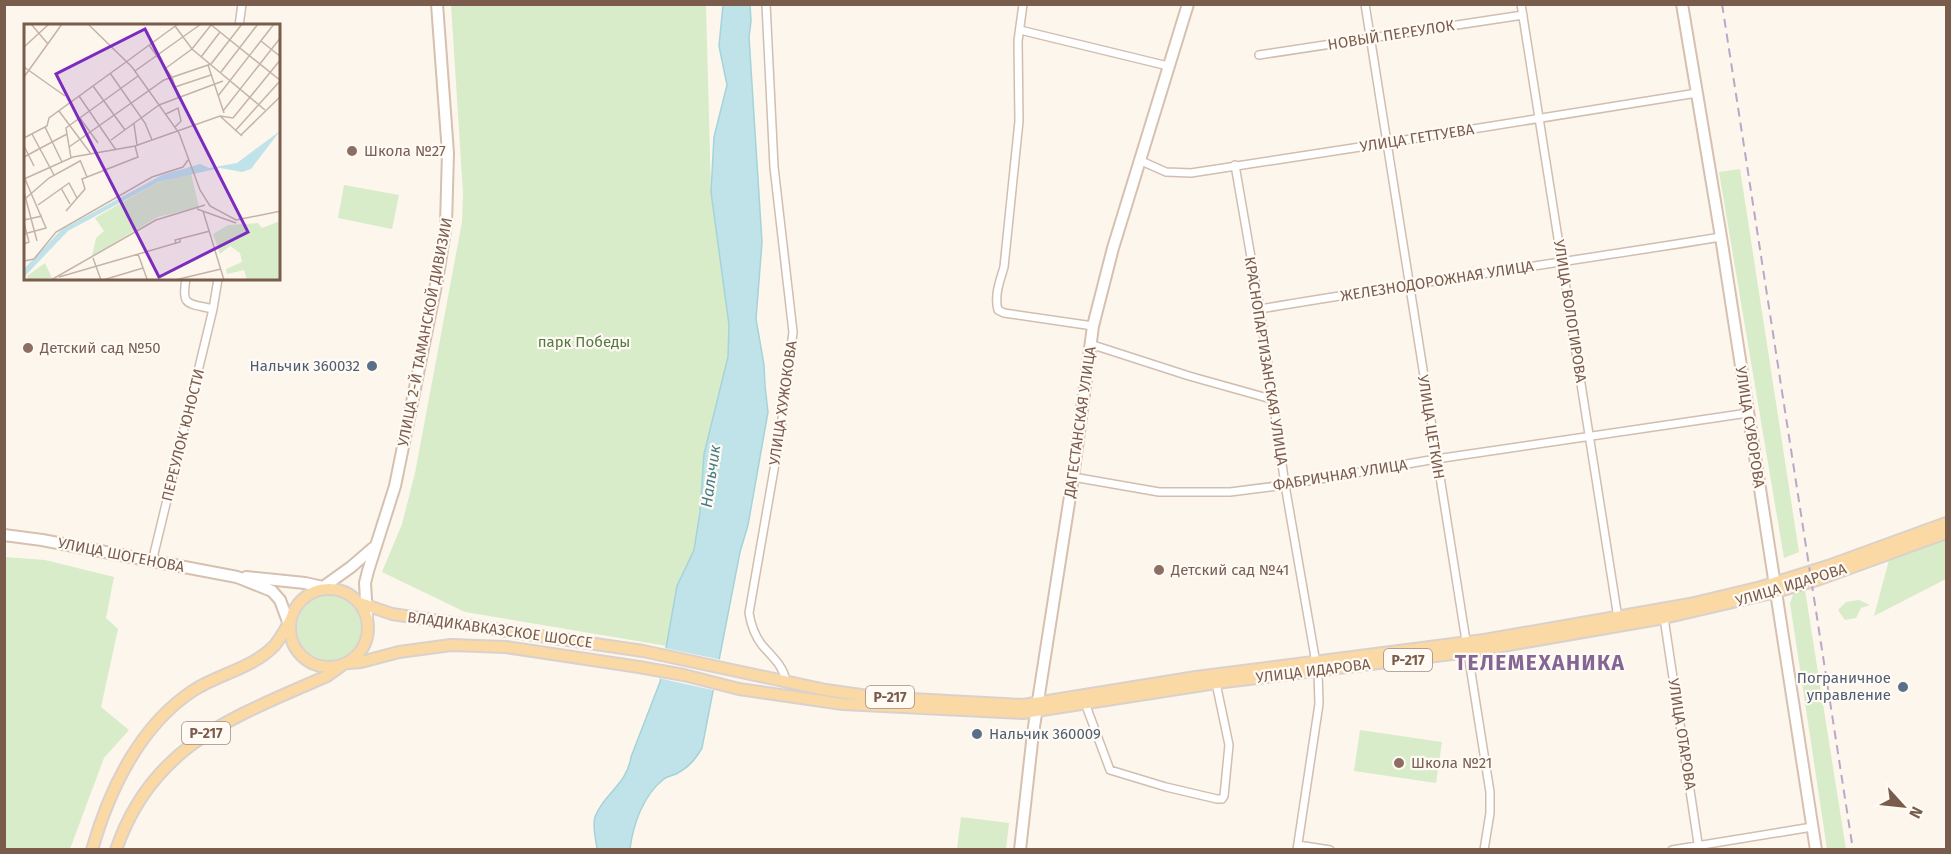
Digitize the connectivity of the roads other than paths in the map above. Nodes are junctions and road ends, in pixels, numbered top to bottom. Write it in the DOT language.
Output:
graph roads {
  1 [pos="242,4"];
  2 [pos="437,4"];
  3 [pos="766,4"];
  4 [pos="1023,4"];
  5 [pos="1188,4"];
  6 [pos="1365,4"];
  7 [pos="1521,4"];
  8 [pos="1682,4"];
  9 [pos="1523,15"];
  10 [pos="238,24"];
  11 [pos="1020,30"];
  12 [pos="1370,38"];
  13 [pos="1259,55"];
  14 [pos="1168,66"];
  15 [pos="1697,93"];
  16 [pos="1539,118"];
  17 [pos="1386,143"];
  18 [pos="1139,160"];
  19 [pos="1235,165"];
  20 [pos="1721,237"];
  21 [pos="1562,263"];
  22 [pos="186,280"];
  23 [pos="218,280"];
  24 [pos="1408,284"];
  25 [pos="213,309"];
  26 [pos="1260,309"];
  27 [pos="1093,326"];
  28 [pos="1090,344"];
  29 [pos="1271,399"];
  30 [pos="1748,413"];
  31 [pos="1589,436"];
  32 [pos="1436,459"];
  33 [pos="1073,477"];
  34 [pos="1285,485"];
  35 [pos="1947,523"];
  36 [pos="1947,533"];
  37 [pos="4,535"];
  38 [pos="374,548"];
  39 [pos="152,561"];
  40 [pos="237,577"];
  41 [pos="1776,587"];
  42 [pos="324,589"];
  43 [pos="364,608"];
  44 [pos="1618,618"];
  45 [pos="1664,618"];
  46 [pos="290,623"];
  47 [pos="1468,647"];
  48 [pos="345,664"];
  49 [pos="1317,667"];
  50 [pos="742,673"];
  51 [pos="786,681"];
  52 [pos="1216,683"];
  53 [pos="740,689"];
  54 [pos="1085,703"];
  55 [pos="1038,707"];
  56 [pos="1812,827"];
  57 [pos="1298,847"];
  58 [pos="1699,847"];
  59 [pos="92,849"];
  60 [pos="116,849"];
  61 [pos="1020,849"];
  62 [pos="1330,849"];
  63 [pos="1484,849"];
  64 [pos="1672,849"];
  65 [pos="1816,849"];
  1 -- 10 [label="street"];
  2 -- 38 [label="street, УЛИЦА 2-Й ТАМАНСКОЙ ДИВИЗИИ"];
  3 -- 51 [label="street, УЛИЦА ХУЖОКОВА"];
  4 -- 11 [label="street"];
  5 -- 14 [label="street, ДАГЕСТАНСКАЯ УЛИЦА"];
  6 -- 12 [label="street, УЛИЦА ЦЕТКИН"];
  7 -- 9 [label="street, УЛИЦА ВОЛОГИРОВА"];
  8 -- 15 [label="street, УЛИЦА СУВОРОВА"];
  9 -- 12 [label="street, НОВЫЙ ПЕРЕУЛОК"];
  9 -- 16 [label="street, УЛИЦА ВОЛОГИРОВА"];
  11 -- 14 [label="street"];
  11 -- 27 [label="street"];
  12 -- 13 [label="street, НОВЫЙ ПЕРЕУЛОК"];
  12 -- 17 [label="street, УЛИЦА ЦЕТКИН"];
  14 -- 18 [label="street, ДАГЕСТАНСКАЯ УЛИЦА"];
  15 -- 16 [label="street, УЛИЦА ГЕТТУЕВА"];
  15 -- 20 [label="street, УЛИЦА СУВОРОВА"];
  16 -- 17 [label="street, УЛИЦА ГЕТТУЕВА"];
  16 -- 21 [label="street, УЛИЦА ВОЛОГИРОВА"];
  17 -- 19 [label="street, УЛИЦА ГЕТТУЕВА"];
  17 -- 24 [label="street, УЛИЦА ЦЕТКИН"];
  18 -- 19 [label="street, УЛИЦА ГЕТТУЕВА"];
  18 -- 27 [label="street, ДАГЕСТАНСКАЯ УЛИЦА"];
  19 -- 26 [label="street, КРАСНОПАРТИЗАНСКАЯ УЛИЦА"];
  20 -- 21 [label="street, ЖЕЛЕЗНОДОРОЖНАЯ УЛИЦА"];
  20 -- 30 [label="street, УЛИЦА СУВОРОВА"];
  21 -- 24 [label="street, ЖЕЛЕЗНОДОРОЖНАЯ УЛИЦА"];
  21 -- 31 [label="street, УЛИЦА ВОЛОГИРОВА"];
  22 -- 25 [label="street"];
  23 -- 25 [label="street, ПЕРЕУЛОК ЮНОСТИ"];
  24 -- 26 [label="street, ЖЕЛЕЗНОДОРОЖНАЯ УЛИЦА"];
  24 -- 32 [label="street, УЛИЦА ЦЕТКИН"];
  25 -- 39 [label="street, ПЕРЕУЛОК ЮНОСТИ"];
  26 -- 29 [label="street, КРАСНОПАРТИЗАНСКАЯ УЛИЦА"];
  27 -- 28 [label="street, ДАГЕСТАНСКАЯ УЛИЦА"];
  28 -- 29 [label="street"];
  28 -- 33 [label="street, ДАГЕСТАНСКАЯ УЛИЦА"];
  29 -- 34 [label="street, КРАСНОПАРТИЗАНСКАЯ УЛИЦА"];
  30 -- 31 [label="street, ФАБРИЧНАЯ УЛИЦА"];
  30 -- 41 [label="street, УЛИЦА СУВОРОВА"];
  31 -- 32 [label="street, ФАБРИЧНАЯ УЛИЦА"];
  31 -- 44 [label="street, УЛИЦА ВОЛОГИРОВА"];
  32 -- 34 [label="street, ФАБРИЧНАЯ УЛИЦА"];
  32 -- 47 [label="street, УЛИЦА ЦЕТКИН"];
  33 -- 34 [label="street, ФАБРИЧНАЯ УЛИЦА"];
  33 -- 55 [label="street, ДАГЕСТАНСКАЯ УЛИЦА"];
  34 -- 49 [label="street, КРАСНОПАРТИЗАНСКАЯ УЛИЦА"];
  35 -- 41 [label="main road, УЛИЦА ИДАРОВА / Р-217"];
  36 -- 41 [label="main road, УЛИЦА ИДАРОВА / Р-217"];
  37 -- 39 [label="street, УЛИЦА ШОГЕНОВА"];
  38 -- 42 [label="street"];
  38 -- 43 [label="street, УЛИЦА 2-Й ТАМАНСКОЙ ДИВИЗИИ"];
  39 -- 40 [label="street, УЛИЦА ШОГЕНОВА"];
  40 -- 42 [label="street"];
  40 -- 46 [label="street"];
  41 -- 44 [label="main road, УЛИЦА ИДАРОВА / Р-217"];
  41 -- 45 [label="main road, УЛИЦА ИДАРОВА / Р-217"];
  41 -- 56 [label="street, УЛИЦА СУВОРОВА"];
  42 -- 43 [label="main road, Р-217"];
  42 -- 46 [label="main road, Р-217"];
  43 -- 48 [label="main road, Р-217"];
  43 -- 50 [label="main road, ВЛАДИКАВКАЗСКОЕ ШОССЕ / Р-217"];
  44 -- 47 [label="main road, УЛИЦА ИДАРОВА / Р-217"];
  45 -- 47 [label="main road, УЛИЦА ИДАРОВА / Р-217"];
  45 -- 58 [label="street, УЛИЦА ОТАРОВА"];
  46 -- 48 [label="main road, Р-217"];
  46 -- 59 [label="main road, Р-217"];
  47 -- 49 [label="main road, УЛИЦА ИДАРОВА / Р-217"];
  47 -- 63 [label="street, УЛИЦА ЦЕТКИН"];
  48 -- 53 [label="main road, ВЛАДИКАВКАЗСКОЕ ШОССЕ / Р-217"];
  48 -- 60 [label="main road, ВЛАДИКАВКАЗСКОЕ ШОССЕ / Р-217"];
  49 -- 52 [label="main road, УЛИЦА ИДАРОВА / Р-217"];
  49 -- 55 [label="main road, УЛИЦА ИДАРОВА / Р-217"];
  49 -- 57 [label="street, КРАСНОПАРТИЗАНСКАЯ УЛИЦА"];
  50 -- 51 [label="main road, УЛИЦА ИДАРОВА / Р-217"];
  51 -- 55 [label="main road, УЛИЦА ИДАРОВА / Р-217"];
  52 -- 54 [label="main road, УЛИЦА ИДАРОВА / Р-217"];
  52 -- 54 [label="street"];
  53 -- 55 [label="main road, УЛИЦА ИДАРОВА / Р-217"];
  54 -- 55 [label="main road, УЛИЦА ИДАРОВА / Р-217"];
  55 -- 61 [label="street, ДАГЕСТАНСКАЯ УЛИЦА"];
  56 -- 58 [label="street"];
  56 -- 65 [label="street, УЛИЦА СУВОРОВА"];
  57 -- 62 [label="street"];
  58 -- 64 [label="street"];
}
